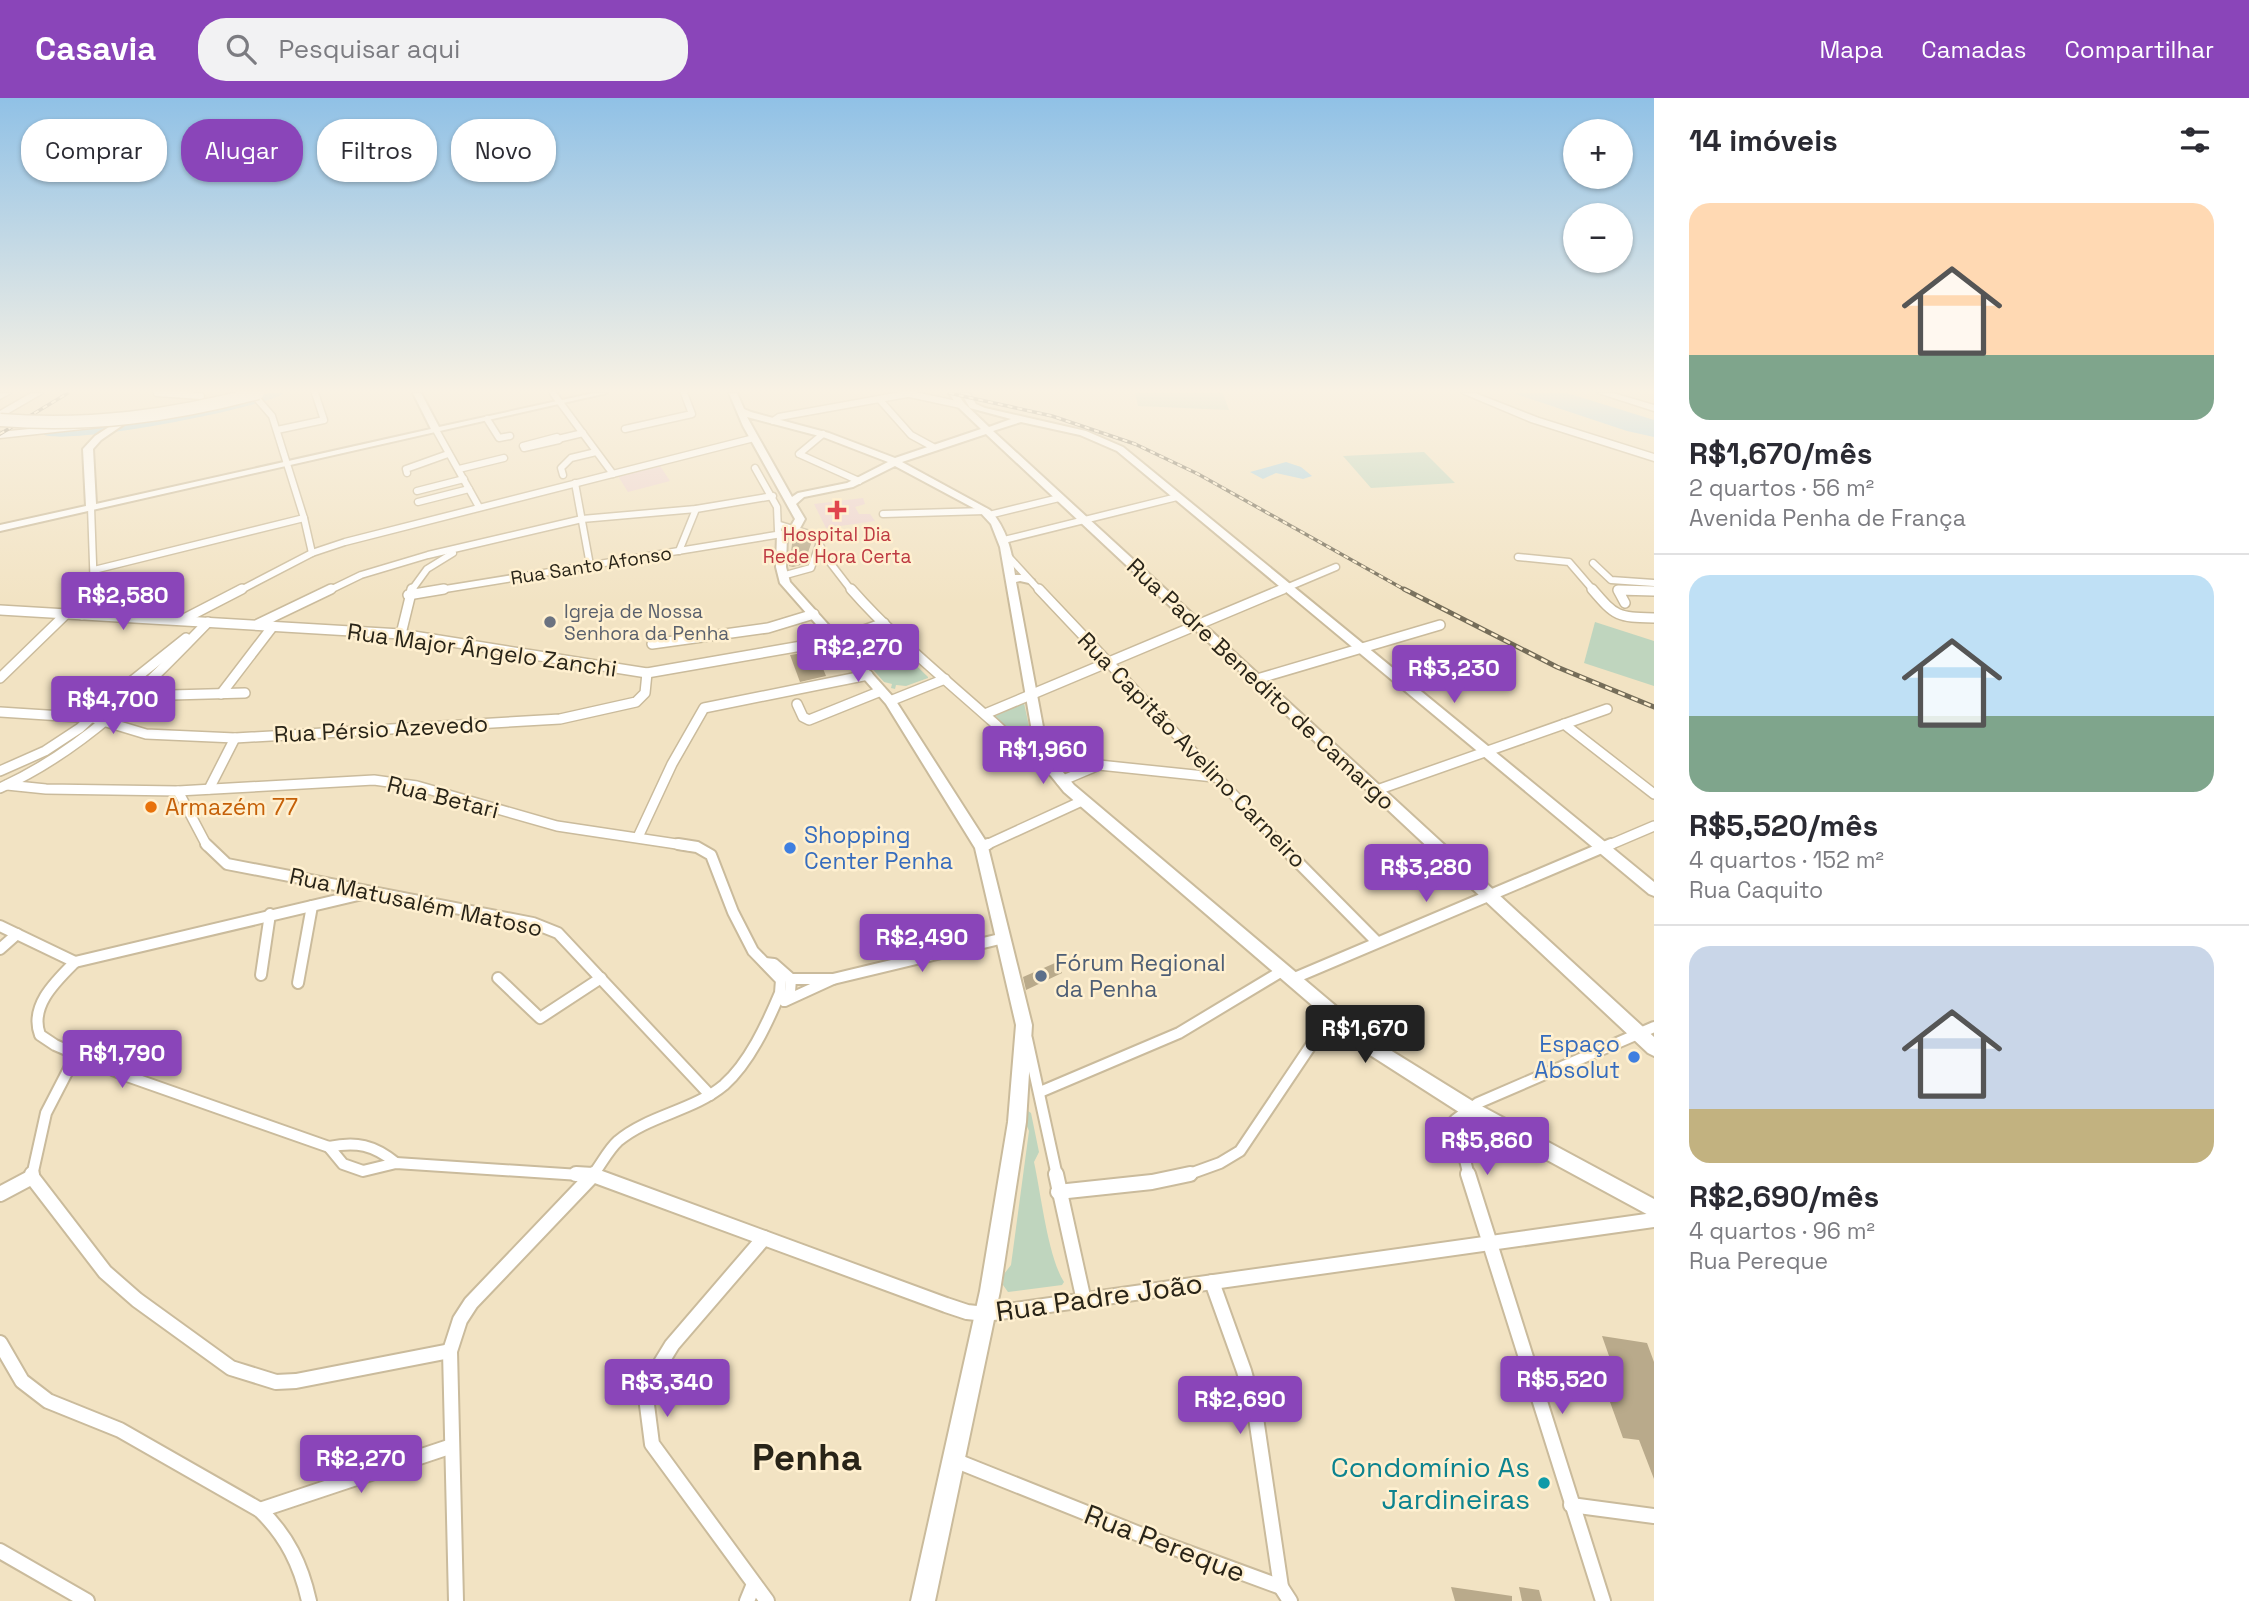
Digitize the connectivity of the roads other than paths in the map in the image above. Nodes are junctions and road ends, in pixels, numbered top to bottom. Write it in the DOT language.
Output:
graph roads {
  1 [pos="88,463"];
  2 [pos="288,463"];
  3 [pos="424,463"];
  4 [pos="455,463"];
  5 [pos="483,463"];
  6 [pos="507,463"];
  7 [pos="566,463"];
  8 [pos="605,463"];
  9 [pos="656,463"];
  10 [pos="768,463"];
  11 [pos="819,463"];
  12 [pos="894,463"];
  13 [pos="898,463"];
  14 [pos="1022,463"];
  15 [pos="1137,463"];
  16 [pos="509,466"];
  17 [pos="755,468"];
  18 [pos="459,469"];
  19 [pos="407,473"];
  20 [pos="613,474"];
  21 [pos="563,475"];
  22 [pos="464,479"];
  23 [pos="859,481"];
  24 [pos="575,483"];
  25 [pos="469,489"];
  26 [pos="417,491"];
  27 [pos="773,496"];
  28 [pos="1177,497"];
  29 [pos="1059,498"];
  30 [pos="418,502"];
  31 [pos="791,503"];
  32 [pos="91,507"];
  33 [pos="478,507"];
  34 [pos="696,509"];
  35 [pos="987,513"];
  36 [pos="883,514"];
  37 [pos="304,518"];
  38 [pos="582,519"];
  39 [pos="1083,520"];
  40 [pos="0,528"];
  41 [pos="795,528"];
  42 [pos="779,534"];
  43 [pos="1004,540"];
  44 [pos="818,545"];
  45 [pos="462,548"];
  46 [pos="679,551"];
  47 [pos="312,553"];
  48 [pos="1008,556"];
  49 [pos="1518,557"];
  50 [pos="398,564"];
  51 [pos="1593,564"];
  52 [pos="590,565"];
  53 [pos="1336,568"];
  54 [pos="94,570"];
  55 [pos="415,572"];
  56 [pos="782,576"];
  57 [pos="1029,580"];
  58 [pos="1010,581"];
  59 [pos="1654,583"];
  60 [pos="1285,587"];
  61 [pos="1654,591"];
  62 [pos="408,595"];
  63 [pos="1625,603"];
  64 [pos="0,610"];
  65 [pos="66,614"];
  66 [pos="814,614"];
  67 [pos="82,615"];
  68 [pos="1654,618"];
  69 [pos="182,620"];
  70 [pos="204,622"];
  71 [pos="884,623"];
  72 [pos="256,625"];
  73 [pos="1199,625"];
  74 [pos="1440,625"];
  75 [pos="273,626"];
  76 [pos="401,634"];
  77 [pos="836,640"];
  78 [pos="652,644"];
  79 [pos="1358,648"];
  80 [pos="1108,662"];
  81 [pos="646,673"];
  82 [pos="868,676"];
  83 [pos="0,678"];
  84 [pos="1256,679"];
  85 [pos="945,680"];
  86 [pos="245,693"];
  87 [pos="221,694"];
  88 [pos="1030,695"];
  89 [pos="134,696"];
  90 [pos="886,696"];
  91 [pos="797,704"];
  92 [pos="1607,709"];
  93 [pos="0,712"];
  94 [pos="985,714"];
  95 [pos="93,718"];
  96 [pos="106,722"];
  97 [pos="1564,724"];
  98 [pos="235,738"];
  99 [pos="1487,753"];
  100 [pos="0,771"];
  101 [pos="1058,776"];
  102 [pos="1214,777"];
  103 [pos="3,787"];
  104 [pos="209,789"];
  105 [pos="1377,790"];
  106 [pos="178,791"];
  107 [pos="1654,794"];
  108 [pos="1082,801"];
  109 [pos="1654,826"];
  110 [pos="638,837"];
  111 [pos="982,847"];
  112 [pos="1602,848"];
  113 [pos="1654,890"];
  114 [pos="373,891"];
  115 [pos="1487,895"];
  116 [pos="312,906"];
  117 [pos="270,914"];
  118 [pos="0,926"];
  119 [pos="17,934"];
  120 [pos="1004,939"];
  121 [pos="1377,942"];
  122 [pos="0,949"];
  123 [pos="75,962"];
  124 [pos="765,963"];
  125 [pos="261,975"];
  126 [pos="1287,975"];
  127 [pos="498,978"];
  128 [pos="601,978"];
  129 [pos="790,979"];
  130 [pos="833,979"];
  131 [pos="298,983"];
  132 [pos="785,1000"];
  133 [pos="772,1012"];
  134 [pos="1332,1014"];
  135 [pos="1024,1025"];
  136 [pos="1647,1030"];
  137 [pos="1654,1048"];
  138 [pos="76,1055"];
  139 [pos="1040,1092"];
  140 [pos="710,1095"];
  141 [pos="1468,1108"];
  142 [pos="329,1147"];
  143 [pos="396,1163"];
  144 [pos="593,1175"];
  145 [pos="32,1177"];
  146 [pos="1058,1192"];
  147 [pos="0,1194"];
  148 [pos="1654,1209"];
  149 [pos="1654,1220"];
  150 [pos="764,1238"];
  151 [pos="1488,1242"];
  152 [pos="1212,1282"];
  153 [pos="1084,1301"];
  154 [pos="986,1314"];
  155 [pos="0,1343"];
  156 [pos="450,1351"];
  157 [pos="452,1446"];
  158 [pos="954,1460"];
  159 [pos="1572,1505"];
  160 [pos="260,1510"];
  161 [pos="1654,1516"];
  162 [pos="0,1551"];
  163 [pos="754,1584"];
  164 [pos="1281,1587"];
  165 [pos="87,1601"];
  166 [pos="309,1601"];
  167 [pos="456,1601"];
  168 [pos="747,1601"];
  169 [pos="767,1601"];
  170 [pos="923,1601"];
  171 [pos="1290,1601"];
  172 [pos="1603,1601"];
  1 -- 32 [label="main road"];
  2 -- 32 [label="main road"];
  2 -- 37 [label="street"];
  3 -- 19 [label="street"];
  4 -- 18 [label="street"];
  5 -- 18 [label="street"];
  6 -- 16 [label="street"];
  7 -- 21 [label="street"];
  8 -- 20 [label="street"];
  9 -- 20 [label="street"];
  10 -- 31 [label="main road"];
  11 -- 23 [label="street"];
  12 -- 23 [label="main road"];
  13 -- 35 [label="main road"];
  14 -- 29 [label="main road, Rua Padre Benedito de Camargo"];
  15 -- 28 [label="main road"];
  17 -- 27 [label="street"];
  18 -- 22 [label="street"];
  20 -- 24 [label="street"];
  22 -- 25 [label="street"];
  22 -- 26 [label="street"];
  23 -- 31 [label="main road"];
  24 -- 33 [label="street"];
  24 -- 38 [label="street"];
  25 -- 30 [label="street"];
  25 -- 33 [label="street"];
  27 -- 34 [label="street"];
  27 -- 42 [label="street"];
  28 -- 39 [label="street"];
  28 -- 60 [label="main road"];
  29 -- 35 [label="street"];
  29 -- 39 [label="main road, Rua Padre Benedito de Camargo"];
  31 -- 41 [label="main road"];
  32 -- 40 [label="main road"];
  32 -- 54 [label="street"];
  33 -- 47 [label="street"];
  34 -- 38 [label="street"];
  34 -- 46 [label="street"];
  35 -- 36 [label="street"];
  35 -- 43 [label="main road"];
  37 -- 47 [label="street"];
  37 -- 54 [label="street"];
  38 -- 45 [label="street"];
  38 -- 52 [label="street"];
  39 -- 43 [label="street"];
  39 -- 73 [label="main road, Rua Padre Benedito de Camargo"];
  41 -- 42 [label="main road"];
  41 -- 44 [label="street"];
  42 -- 46 [label="street, Rua Santo Afonso"];
  42 -- 56 [label="main road"];
  43 -- 48 [label="main road"];
  44 -- 56 [label="street"];
  44 -- 71 [label="street"];
  45 -- 50 [label="street"];
  45 -- 55 [label="street"];
  46 -- 52 [label="street, Rua Santo Afonso"];
  47 -- 69 [label="street"];
  48 -- 57 [label="street, Rua Capitão Avelino Carneiro"];
  48 -- 58 [label="main road"];
  49 -- 68 [label="street"];
  50 -- 55 [label="street"];
  50 -- 72 [label="street"];
  51 -- 59 [label="street"];
  52 -- 62 [label="street, Rua Santo Afonso"];
  53 -- 60 [label="street"];
  54 -- 67 [label="street"];
  55 -- 62 [label="street"];
  56 -- 66 [label="main road"];
  57 -- 58 [label="main road"];
  57 -- 80 [label="street, Rua Capitão Avelino Carneiro"];
  58 -- 88 [label="main road"];
  60 -- 73 [label="street"];
  60 -- 79 [label="main road"];
  61 -- 63 [label="street"];
  62 -- 76 [label="street"];
  64 -- 65 [label="street, Rua Major Ângelo Zanchi"];
  65 -- 67 [label="street, Rua Major Ângelo Zanchi"];
  65 -- 83 [label="street"];
  66 -- 77 [label="main road"];
  66 -- 78 [label="street"];
  67 -- 69 [label="street, Rua Major Ângelo Zanchi"];
  69 -- 70 [label="street, Rua Major Ângelo Zanchi"];
  70 -- 72 [label="street, Rua Major Ângelo Zanchi"];
  70 -- 89 [label="street"];
  70 -- 95 [label="street"];
  71 -- 77 [label="street, Rua Major Ângelo Zanchi"];
  71 -- 85 [label="street"];
  72 -- 75 [label="street, Rua Major Ângelo Zanchi"];
  73 -- 80 [label="street"];
  73 -- 84 [label="main road, Rua Padre Benedito de Camargo"];
  74 -- 79 [label="street"];
  75 -- 76 [label="street, Rua Major Ângelo Zanchi"];
  75 -- 87 [label="street"];
  76 -- 81 [label="street, Rua Major Ângelo Zanchi"];
  77 -- 81 [label="street, Rua Major Ângelo Zanchi"];
  77 -- 82 [label="main road"];
  79 -- 84 [label="street"];
  79 -- 99 [label="main road"];
  80 -- 88 [label="street"];
  80 -- 102 [label="street, Rua Capitão Avelino Carneiro"];
  81 -- 98 [label="street, Rua Pérsio Azevedo"];
  82 -- 90 [label="main road"];
  82 -- 110 [label="street"];
  84 -- 105 [label="main road, Rua Padre Benedito de Camargo"];
  85 -- 90 [label="street"];
  85 -- 94 [label="street"];
  86 -- 87 [label="street"];
  87 -- 89 [label="street"];
  88 -- 94 [label="street"];
  88 -- 101 [label="main road"];
  89 -- 96 [label="street"];
  90 -- 91 [label="street"];
  90 -- 111 [label="main road"];
  92 -- 97 [label="street"];
  93 -- 95 [label="street, Rua Pérsio Azevedo"];
  94 -- 101 [label="street"];
  95 -- 96 [label="street, Rua Pérsio Azevedo"];
  95 -- 100 [label="street"];
  96 -- 98 [label="street, Rua Pérsio Azevedo"];
  96 -- 103 [label="street"];
  97 -- 99 [label="street"];
  97 -- 107 [label="street"];
  98 -- 104 [label="street"];
  99 -- 105 [label="street"];
  99 -- 112 [label="main road"];
  101 -- 102 [label="street"];
  101 -- 108 [label="main road"];
  102 -- 121 [label="street, Rua Capitão Avelino Carneiro"];
  103 -- 106 [label="street, Rua Betari"];
  104 -- 106 [label="street, Rua Betari"];
  104 -- 110 [label="street, Rua Betari"];
  105 -- 115 [label="main road, Rua Padre Benedito de Camargo"];
  106 -- 114 [label="street, Rua Matusalém Matoso"];
  108 -- 111 [label="street"];
  108 -- 126 [label="main road"];
  109 -- 112 [label="street"];
  110 -- 124 [label="street, Rua Betari"];
  111 -- 120 [label="main road"];
  112 -- 113 [label="main road"];
  112 -- 115 [label="street"];
  114 -- 116 [label="street"];
  114 -- 128 [label="street, Rua Matusalém Matoso"];
  115 -- 121 [label="street"];
  115 -- 136 [label="main road, Rua Padre Benedito de Camargo"];
  116 -- 117 [label="street"];
  116 -- 131 [label="street"];
  117 -- 123 [label="street"];
  117 -- 125 [label="street"];
  118 -- 119 [label="street"];
  119 -- 122 [label="street"];
  119 -- 123 [label="street"];
  120 -- 130 [label="street"];
  120 -- 135 [label="main road"];
  121 -- 126 [label="street"];
  123 -- 138 [label="street, Rua Padre João"];
  124 -- 129 [label="street, Rua Betari"];
  124 -- 133 [label="street, Rua Betari"];
  126 -- 134 [label="main road"];
  126 -- 139 [label="street"];
  127 -- 128 [label="street"];
  128 -- 140 [label="street, Rua Matusalém Matoso"];
  129 -- 130 [label="street"];
  129 -- 132 [label="street"];
  130 -- 132 [label="street"];
  132 -- 133 [label="street"];
  133 -- 140 [label="street"];
  134 -- 141 [label="main road"];
  134 -- 146 [label="street"];
  135 -- 139 [label="street"];
  135 -- 154 [label="main road"];
  136 -- 137 [label="main road, Rua Padre Benedito de Camargo"];
  136 -- 141 [label="street"];
  138 -- 142 [label="street, Rua Padre João"];
  138 -- 145 [label="street"];
  139 -- 146 [label="street"];
  140 -- 144 [label="street"];
  141 -- 148 [label="main road"];
  141 -- 151 [label="street"];
  142 -- 143 [label="street, Rua Padre João"];
  142 -- 143 [label="street, Rua Padre João"];
  143 -- 144 [label="street, Rua Padre João"];
  144 -- 150 [label="street, Rua Padre João"];
  144 -- 156 [label="street"];
  145 -- 147 [label="street"];
  145 -- 156 [label="street"];
  146 -- 153 [label="street"];
  149 -- 151 [label="street, Rua Padre João"];
  150 -- 154 [label="street, Rua Padre João"];
  150 -- 163 [label="street"];
  151 -- 152 [label="street, Rua Padre João"];
  151 -- 159 [label="street"];
  152 -- 153 [label="street, Rua Padre João"];
  152 -- 164 [label="street, Rua Pereque"];
  153 -- 154 [label="street, Rua Padre João"];
  154 -- 158 [label="main road"];
  155 -- 160 [label="street"];
  156 -- 157 [label="street"];
  157 -- 160 [label="street"];
  157 -- 167 [label="street"];
  158 -- 164 [label="street, Rua Pereque"];
  158 -- 170 [label="main road"];
  159 -- 161 [label="street"];
  159 -- 172 [label="street"];
  160 -- 166 [label="street"];
  162 -- 165 [label="street"];
  163 -- 168 [label="street"];
  163 -- 169 [label="street"];
  164 -- 171 [label="street"];
}
